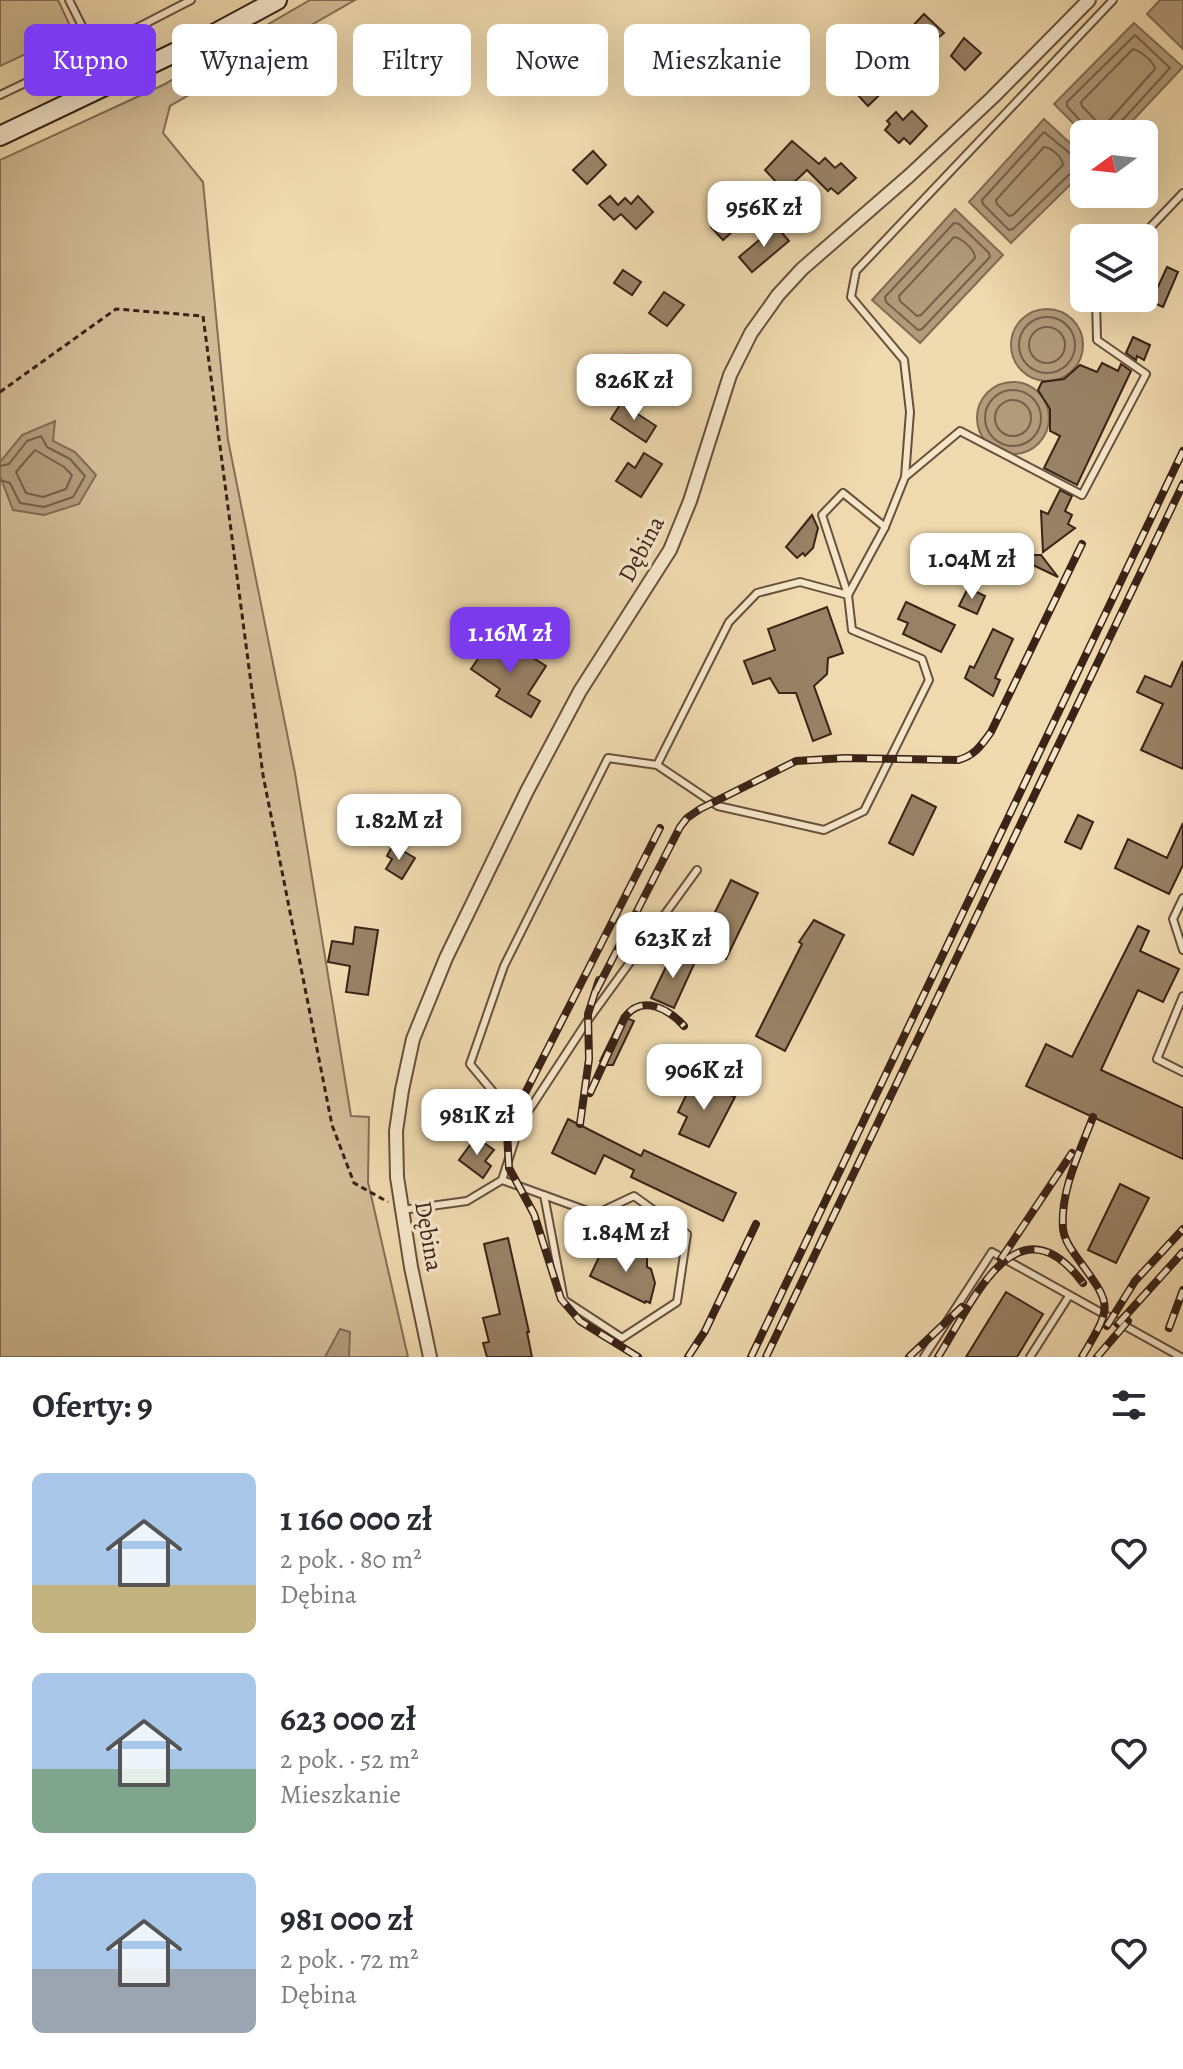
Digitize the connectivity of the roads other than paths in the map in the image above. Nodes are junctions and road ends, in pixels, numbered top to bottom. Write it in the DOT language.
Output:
graph roads {
  1 [pos="69,0"];
  2 [pos="191,0"];
  3 [pos="277,0"];
  4 [pos="1089,0"];
  5 [pos="1113,0"];
  6 [pos="81,24"];
  7 [pos="144,24"];
  8 [pos="24,84"];
  9 [pos="0,95"];
  10 [pos="0,136"];
  11 [pos="1183,193"];
  12 [pos="1153,224"];
  13 [pos="1096,312"];
  14 [pos="905,477"];
  15 [pos="885,527"];
  16 [pos="848,595"];
  17 [pos="657,765"];
  18 [pos="697,870"];
  19 [pos="1183,898"];
  20 [pos="1183,950"];
  21 [pos="1183,996"];
  22 [pos="1183,1072"];
  23 [pos="520,1124"];
  24 [pos="502,1180"];
  25 [pos="544,1195"];
  26 [pos="402,1210"];
  27 [pos="1069,1296"];
  28 [pos="430,1357"];
  29 [pos="924,1357"];
  30 [pos="1030,1357"];
  31 [pos="1181,1357"];
  1 -- 6 [label="lane"];
  2 -- 7 [label="lane"];
  3 -- 10 [label="main road"];
  4 -- 26 [label="street, Dębina"];
  5 -- 14 [label="lane"];
  8 -- 9 [label="lane"];
  11 -- 12 [label="lane"];
  13 -- 14 [label="lane"];
  14 -- 15 [label="lane"];
  15 -- 16 [label="lane"];
  15 -- 16 [label="lane"];
  16 -- 17 [label="lane"];
  16 -- 17 [label="lane"];
  17 -- 23 [label="lane"];
  18 -- 23 [label="lane"];
  19 -- 20 [label="lane"];
  21 -- 22 [label="lane"];
  23 -- 24 [label="lane"];
  24 -- 25 [label="lane"];
  24 -- 26 [label="lane"];
  25 -- 25 [label="lane"];
  26 -- 28 [label="street, Dębina"];
  27 -- 29 [label="lane"];
  27 -- 30 [label="lane"];
  27 -- 31 [label="lane"];
}
